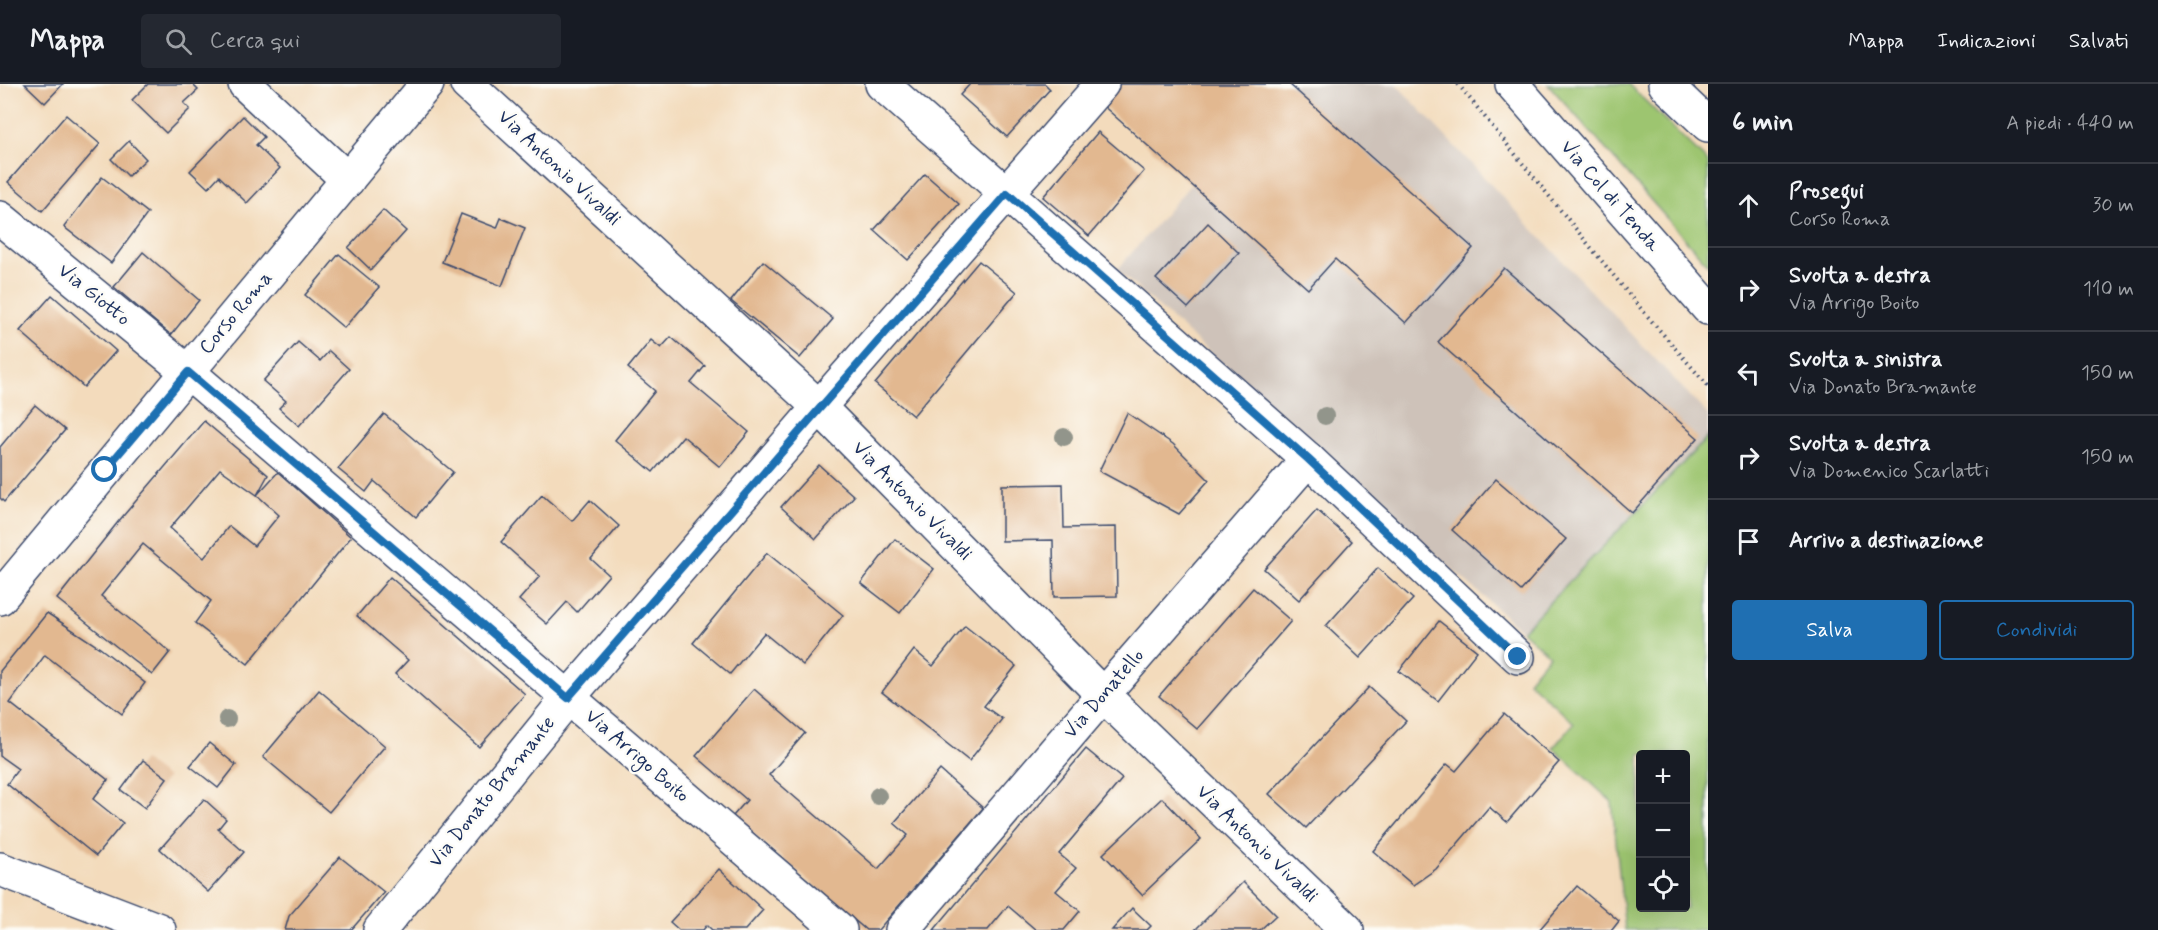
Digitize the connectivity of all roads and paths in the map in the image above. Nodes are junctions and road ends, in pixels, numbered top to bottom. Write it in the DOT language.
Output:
graph roads {
  1 [pos="245,84"];
  2 [pos="427,84"];
  3 [pos="467,84"];
  4 [pos="882,84"];
  5 [pos="1102,84"];
  6 [pos="1458,84"];
  7 [pos="1512,84"];
  8 [pos="1665,84"];
  9 [pos="1704,111"];
  10 [pos="348,180"];
  11 [pos="1007,193"];
  12 [pos="0,218"];
  13 [pos="1708,308"];
  14 [pos="188,372"];
  15 [pos="1708,386"];
  16 [pos="819,407"];
  17 [pos="1308,459"];
  18 [pos="0,598"];
  19 [pos="1518,657"];
  20 [pos="1102,695"];
  21 [pos="568,698"];
  22 [pos="0,869"];
  23 [pos="159,930"];
  24 [pos="380,930"];
  25 [pos="840,930"];
  26 [pos="902,930"];
  27 [pos="1347,930"];
  1 -- 10 [label="street"];
  2 -- 10 [label="street, Corso Roma"];
  3 -- 16 [label="street, Via Antonio Vivaldi"];
  4 -- 11 [label="street"];
  5 -- 11 [label="street, Via Donato Bramante"];
  6 -- 15 [label="path"];
  7 -- 13 [label="street, Via Col di Tenda"];
  8 -- 9 [label="street"];
  10 -- 14 [label="street, Corso Roma"];
  11 -- 16 [label="street, Via Donato Bramante"];
  11 -- 17 [label="street"];
  12 -- 14 [label="street, Via Giotto"];
  14 -- 18 [label="street, Corso Roma"];
  14 -- 21 [label="street, Via Arrigo Boito"];
  16 -- 20 [label="street, Via Antonio Vivaldi"];
  16 -- 21 [label="street, Via Donato Bramante"];
  17 -- 19 [label="street"];
  17 -- 20 [label="street, Via Donatello"];
  20 -- 26 [label="street, Via Donatello"];
  20 -- 27 [label="street, Via Antonio Vivaldi"];
  21 -- 24 [label="street, Via Donato Bramante"];
  21 -- 25 [label="street, Via Arrigo Boito"];
  22 -- 23 [label="street"];
}
